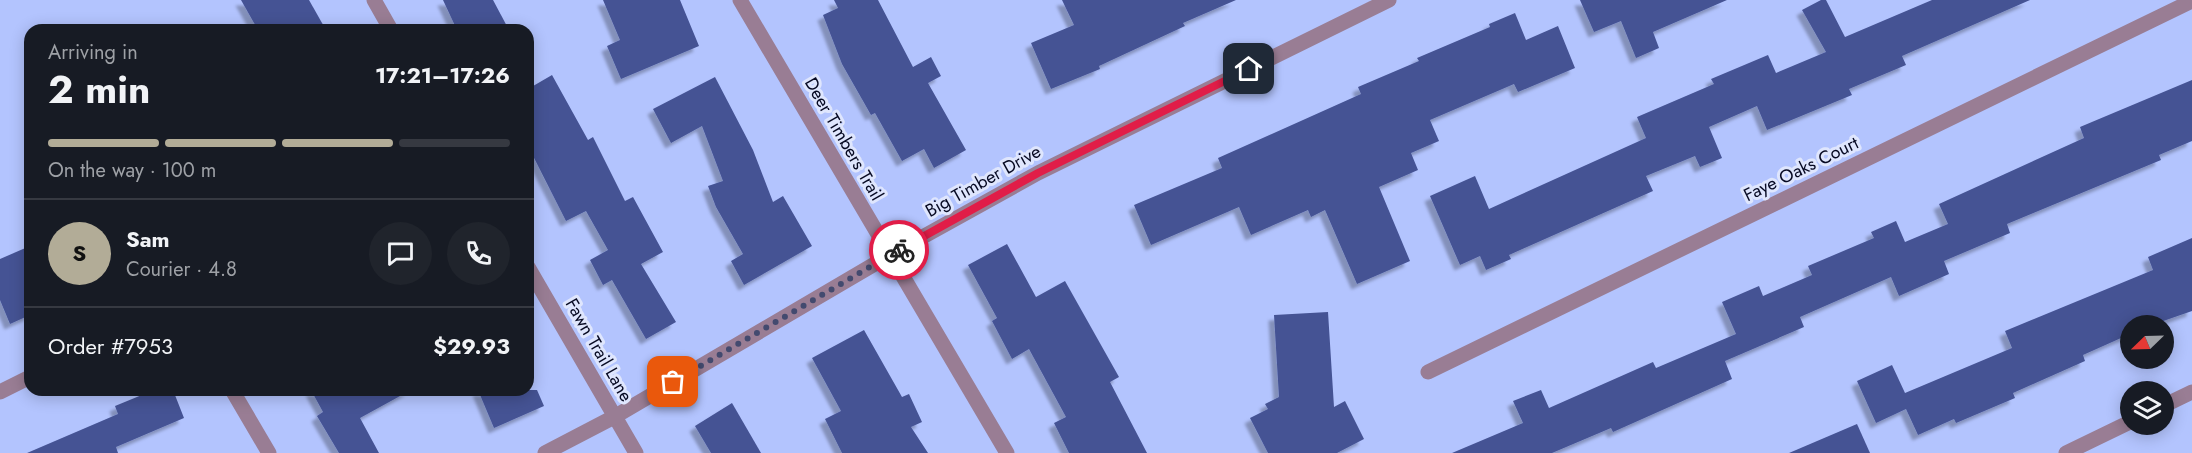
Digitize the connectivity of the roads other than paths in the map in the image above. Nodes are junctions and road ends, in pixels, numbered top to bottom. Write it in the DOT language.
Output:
graph roads {
  1 [pos="374,0"];
  2 [pos="740,0"];
  3 [pos="1389,0"];
  4 [pos="2192,1"];
  5 [pos="388,24"];
  6 [pos="890,255"];
  7 [pos="534,277"];
  8 [pos="1428,372"];
  9 [pos="24,380"];
  10 [pos="0,392"];
  11 [pos="2192,392"];
  12 [pos="236,396"];
  13 [pos="2174,401"];
  14 [pos="614,417"];
  15 [pos="2120,427"];
  16 [pos="269,453"];
  17 [pos="544,453"];
  18 [pos="636,453"];
  19 [pos="1007,453"];
  20 [pos="2066,453"];
  1 -- 5 [label="street"];
  2 -- 6 [label="street, Deer Timbers Trail"];
  3 -- 6 [label="street, Big Timber Drive"];
  4 -- 8 [label="street, Faye Oaks Court"];
  6 -- 14 [label="street, Big Timber Drive"];
  6 -- 19 [label="street, Deer Timbers Trail"];
  7 -- 14 [label="street, Fawn Trail Lane"];
  9 -- 10 [label="street"];
  11 -- 13 [label="street"];
  12 -- 16 [label="street"];
  14 -- 17 [label="street, Big Timber Drive"];
  14 -- 18 [label="street, Fawn Trail Lane"];
  15 -- 20 [label="street"];
}
